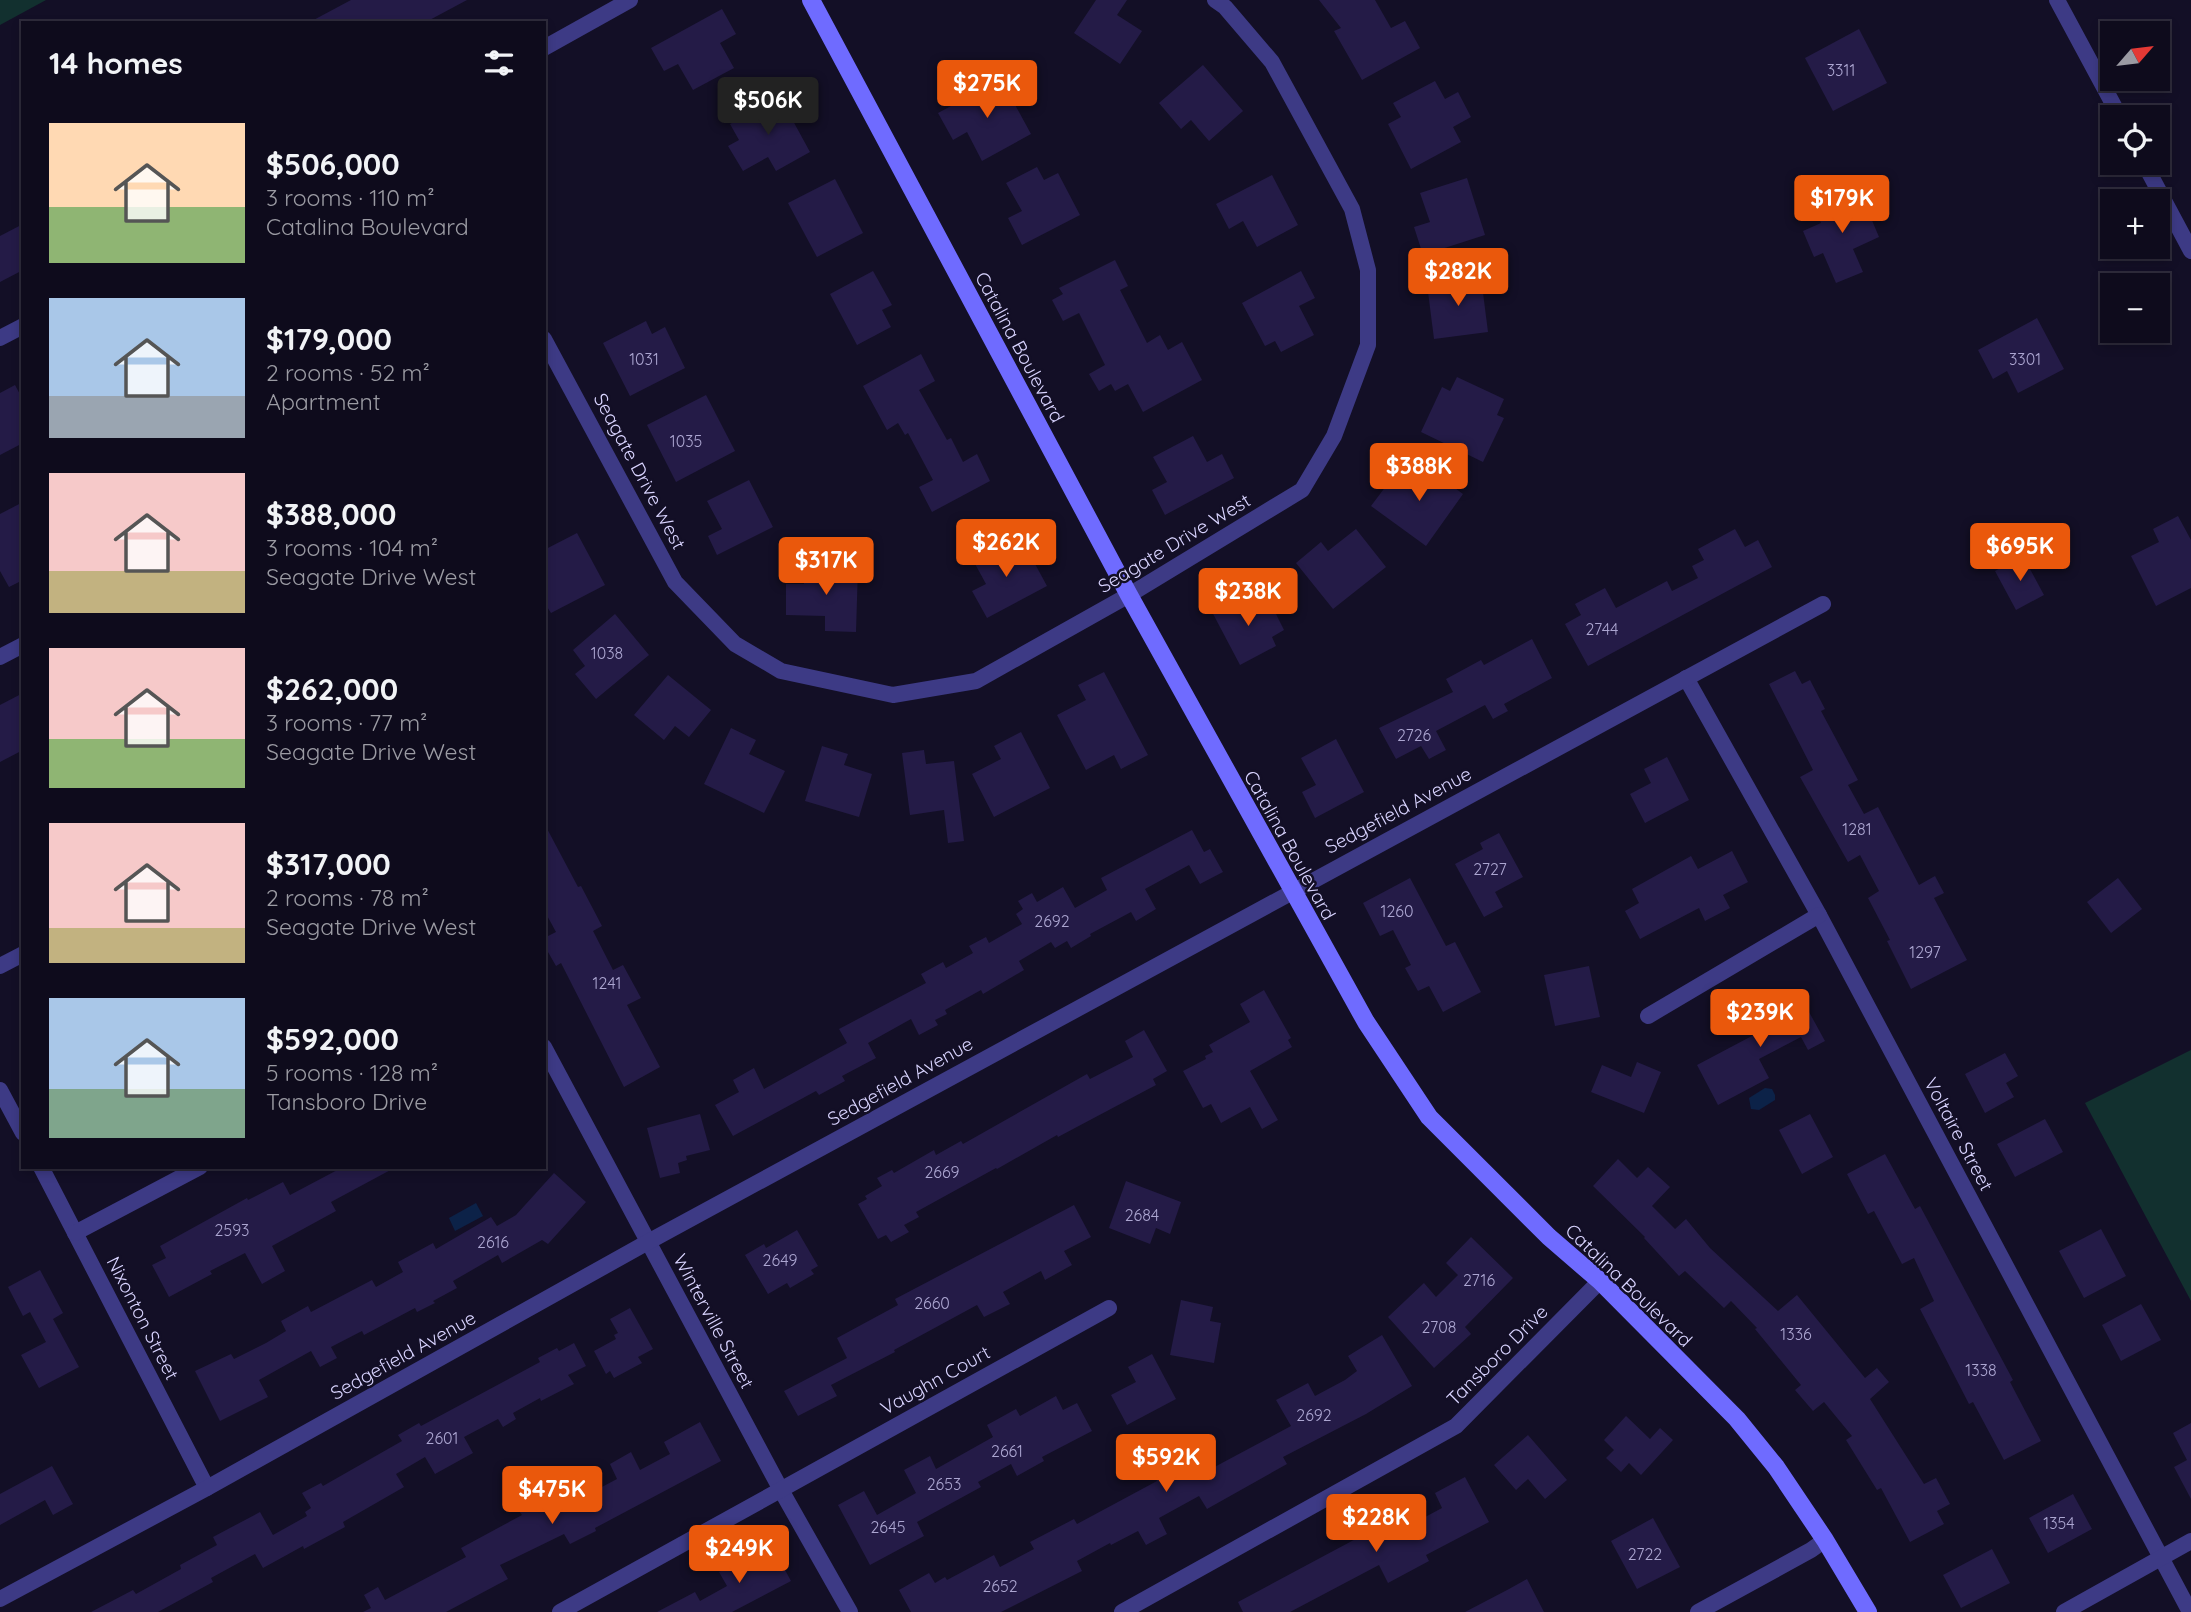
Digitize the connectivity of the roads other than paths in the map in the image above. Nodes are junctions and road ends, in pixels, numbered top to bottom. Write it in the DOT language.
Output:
graph roads {
  1 [pos="630,0"];
  2 [pos="811,0"];
  3 [pos="1215,0"];
  4 [pos="2057,0"];
  5 [pos="546,47"];
  6 [pos="2114,105"];
  7 [pos="2150,175"];
  8 [pos="2191,251"];
  9 [pos="21,327"];
  10 [pos="0,338"];
  11 [pos="546,343"];
  12 [pos="1129,596"];
  13 [pos="1823,604"];
  14 [pos="21,646"];
  15 [pos="0,657"];
  16 [pos="1686,678"];
  17 [pos="1292,892"];
  18 [pos="1819,915"];
  19 [pos="21,955"];
  20 [pos="0,966"];
  21 [pos="1648,1016"];
  22 [pos="546,1051"];
  23 [pos="0,1090"];
  24 [pos="21,1129"];
  25 [pos="42,1169"];
  26 [pos="196,1169"];
  27 [pos="75,1233"];
  28 [pos="648,1242"];
  29 [pos="1600,1281"];
  30 [pos="1109,1308"];
  31 [pos="207,1488"];
  32 [pos="780,1490"];
  33 [pos="1825,1540"];
  34 [pos="2191,1542"];
  35 [pos="2160,1558"];
  36 [pos="0,1599"];
  37 [pos="560,1612"];
  38 [pos="850,1612"];
  39 [pos="1122,1612"];
  40 [pos="1698,1612"];
  41 [pos="1868,1612"];
  42 [pos="2064,1612"];
  43 [pos="2190,1612"];
  1 -- 5 [label="street"];
  2 -- 12 [label="street, Catalina Boulevard"];
  3 -- 12 [label="street, Seagate Drive West"];
  4 -- 6 [label="street"];
  7 -- 8 [label="street"];
  9 -- 10 [label="street"];
  11 -- 12 [label="street, Seagate Drive West"];
  12 -- 17 [label="street, Catalina Boulevard"];
  13 -- 16 [label="street, Sedgefield Avenue"];
  14 -- 15 [label="street"];
  16 -- 17 [label="street, Sedgefield Avenue"];
  16 -- 18 [label="street, Voltaire Street"];
  17 -- 28 [label="street, Sedgefield Avenue"];
  17 -- 29 [label="street, Catalina Boulevard"];
  18 -- 21 [label="street"];
  18 -- 35 [label="street, Voltaire Street"];
  19 -- 20 [label="street"];
  22 -- 28 [label="street, Winterville Street"];
  23 -- 24 [label="street"];
  25 -- 27 [label="street, Nixonton Street"];
  26 -- 27 [label="street"];
  27 -- 31 [label="street, Nixonton Street"];
  28 -- 31 [label="street, Sedgefield Avenue"];
  28 -- 32 [label="street, Winterville Street"];
  29 -- 33 [label="street, Catalina Boulevard"];
  29 -- 39 [label="street, Tansboro Drive"];
  30 -- 32 [label="street, Vaughn Court"];
  31 -- 36 [label="street, Sedgefield Avenue"];
  32 -- 37 [label="street, Vaughn Court"];
  32 -- 38 [label="street, Winterville Street"];
  33 -- 40 [label="street"];
  33 -- 41 [label="street, Catalina Boulevard"];
  34 -- 35 [label="street"];
  35 -- 42 [label="street"];
  35 -- 43 [label="street, Voltaire Street"];
}
